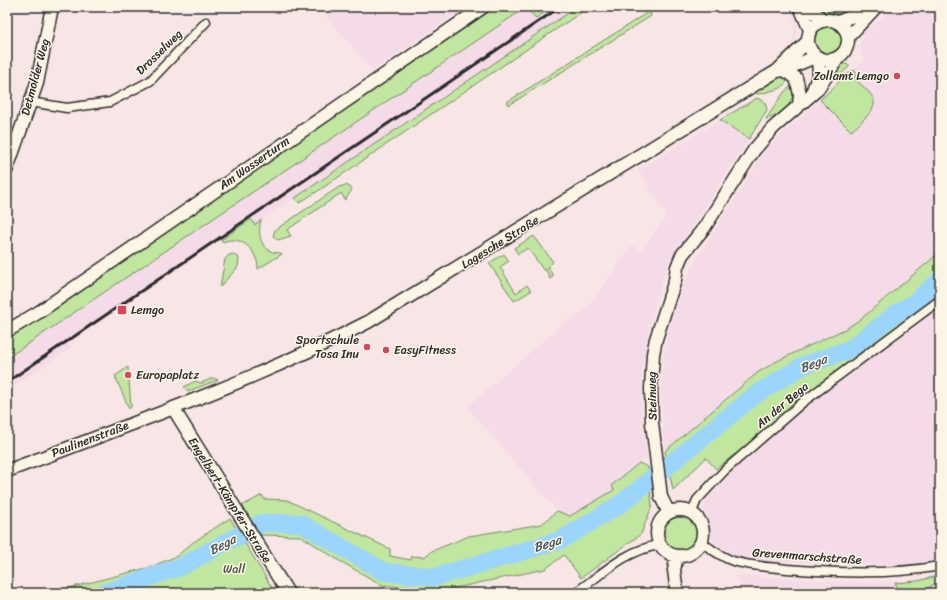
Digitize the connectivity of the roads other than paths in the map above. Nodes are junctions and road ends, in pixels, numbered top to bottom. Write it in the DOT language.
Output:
graph roads {
  1 [pos="52,7"];
  2 [pos="483,7"];
  3 [pos="800,7"];
  4 [pos="809,7"];
  5 [pos="876,7"];
  6 [pos="824,21"];
  7 [pos="206,22"];
  8 [pos="838,22"];
  9 [pos="809,35"];
  10 [pos="848,37"];
  11 [pos="816,58"];
  12 [pos="838,58"];
  13 [pos="780,70"];
  14 [pos="812,95"];
  15 [pos="30,102"];
  16 [pos="799,105"];
  17 [pos="7,169"];
  18 [pos="940,300"];
  19 [pos="24,321"];
  20 [pos="7,323"];
  21 [pos="7,331"];
  22 [pos="173,408"];
  23 [pos="7,471"];
  24 [pos="669,513"];
  25 [pos="692,514"];
  26 [pos="701,542"];
  27 [pos="659,545"];
  28 [pos="677,556"];
  29 [pos="940,566"];
  30 [pos="288,593"];
  31 [pos="575,593"];
  32 [pos="676,593"];
  1 -- 15 [label="street, Detmolder Weg"];
  2 -- 19 [label="street, Am Wasserturm"];
  3 -- 9 [label="street"];
  4 -- 6 [label="street"];
  5 -- 8 [label="street"];
  5 -- 10 [label="street"];
  6 -- 8 [label="street"];
  6 -- 9 [label="street"];
  7 -- 15 [label="street, Drosselweg"];
  8 -- 10 [label="street"];
  9 -- 11 [label="street"];
  9 -- 13 [label="street, Lagesche Straße"];
  10 -- 12 [label="street"];
  11 -- 12 [label="street"];
  11 -- 13 [label="street, Lagesche Straße"];
  11 -- 14 [label="street"];
  12 -- 14 [label="street, Steinweg"];
  13 -- 16 [label="street"];
  13 -- 22 [label="street, Lagesche Straße"];
  14 -- 16 [label="street, Steinweg"];
  15 -- 17 [label="street, Detmolder Weg"];
  16 -- 24 [label="street, Steinweg"];
  18 -- 25 [label="street, An der Bega"];
  19 -- 20 [label="street, Am Wasserturm"];
  19 -- 21 [label="street, Am Wasserturm"];
  22 -- 23 [label="street, Paulinenstraße"];
  22 -- 30 [label="street, Engelbert-Kämpfer-Straße"];
  24 -- 25 [label="street"];
  24 -- 27 [label="street"];
  25 -- 26 [label="street"];
  26 -- 28 [label="street"];
  26 -- 29 [label="street, Grevenmarschstraße"];
  27 -- 28 [label="street"];
  27 -- 31 [label="street"];
  28 -- 32 [label="street"];
}
